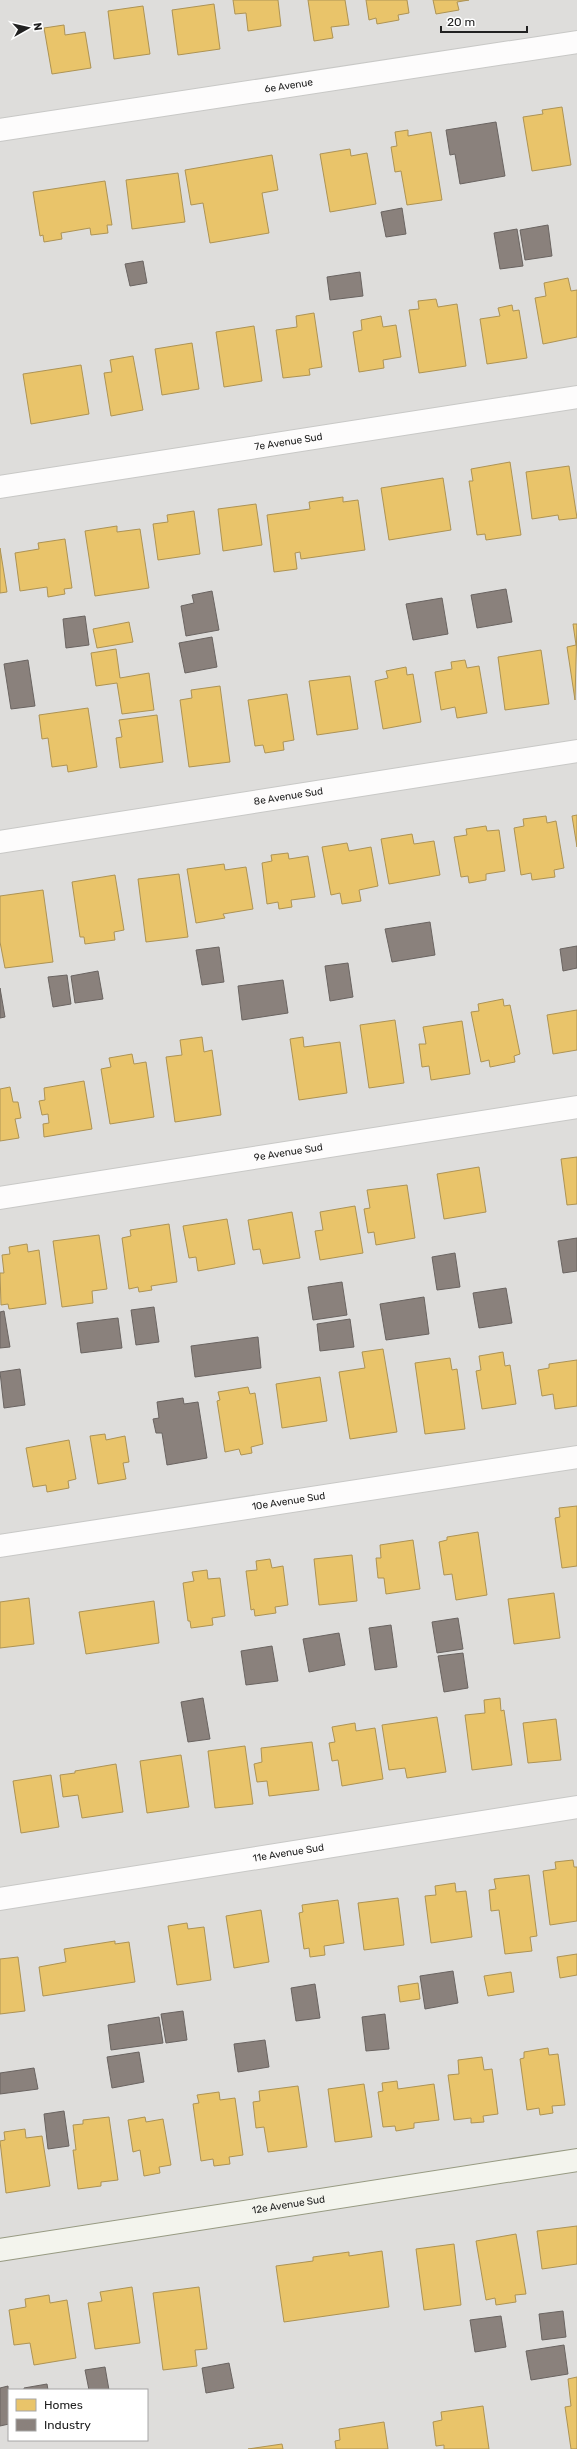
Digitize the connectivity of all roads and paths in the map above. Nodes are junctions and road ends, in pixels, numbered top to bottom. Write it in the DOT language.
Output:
graph roads {
  1 [pos="577,42"];
  2 [pos="0,130"];
  3 [pos="577,397"];
  4 [pos="0,487"];
  5 [pos="577,751"];
  6 [pos="0,842"];
  7 [pos="577,1107"];
  8 [pos="0,1198"];
  9 [pos="577,1457"];
  10 [pos="0,1546"];
  11 [pos="577,1807"];
  12 [pos="0,1899"];
  13 [pos="577,2160"];
  14 [pos="0,2250"];
  1 -- 2 [label="street, 6e Avenue"];
  3 -- 4 [label="street, 7e Avenue Sud"];
  5 -- 6 [label="street, 8e Avenue Sud"];
  7 -- 8 [label="street, 9e Avenue Sud"];
  9 -- 10 [label="street, 10e Avenue Sud"];
  11 -- 12 [label="street, 11e Avenue Sud"];
  13 -- 14 [label="main road, 12e Avenue Sud"];
}
